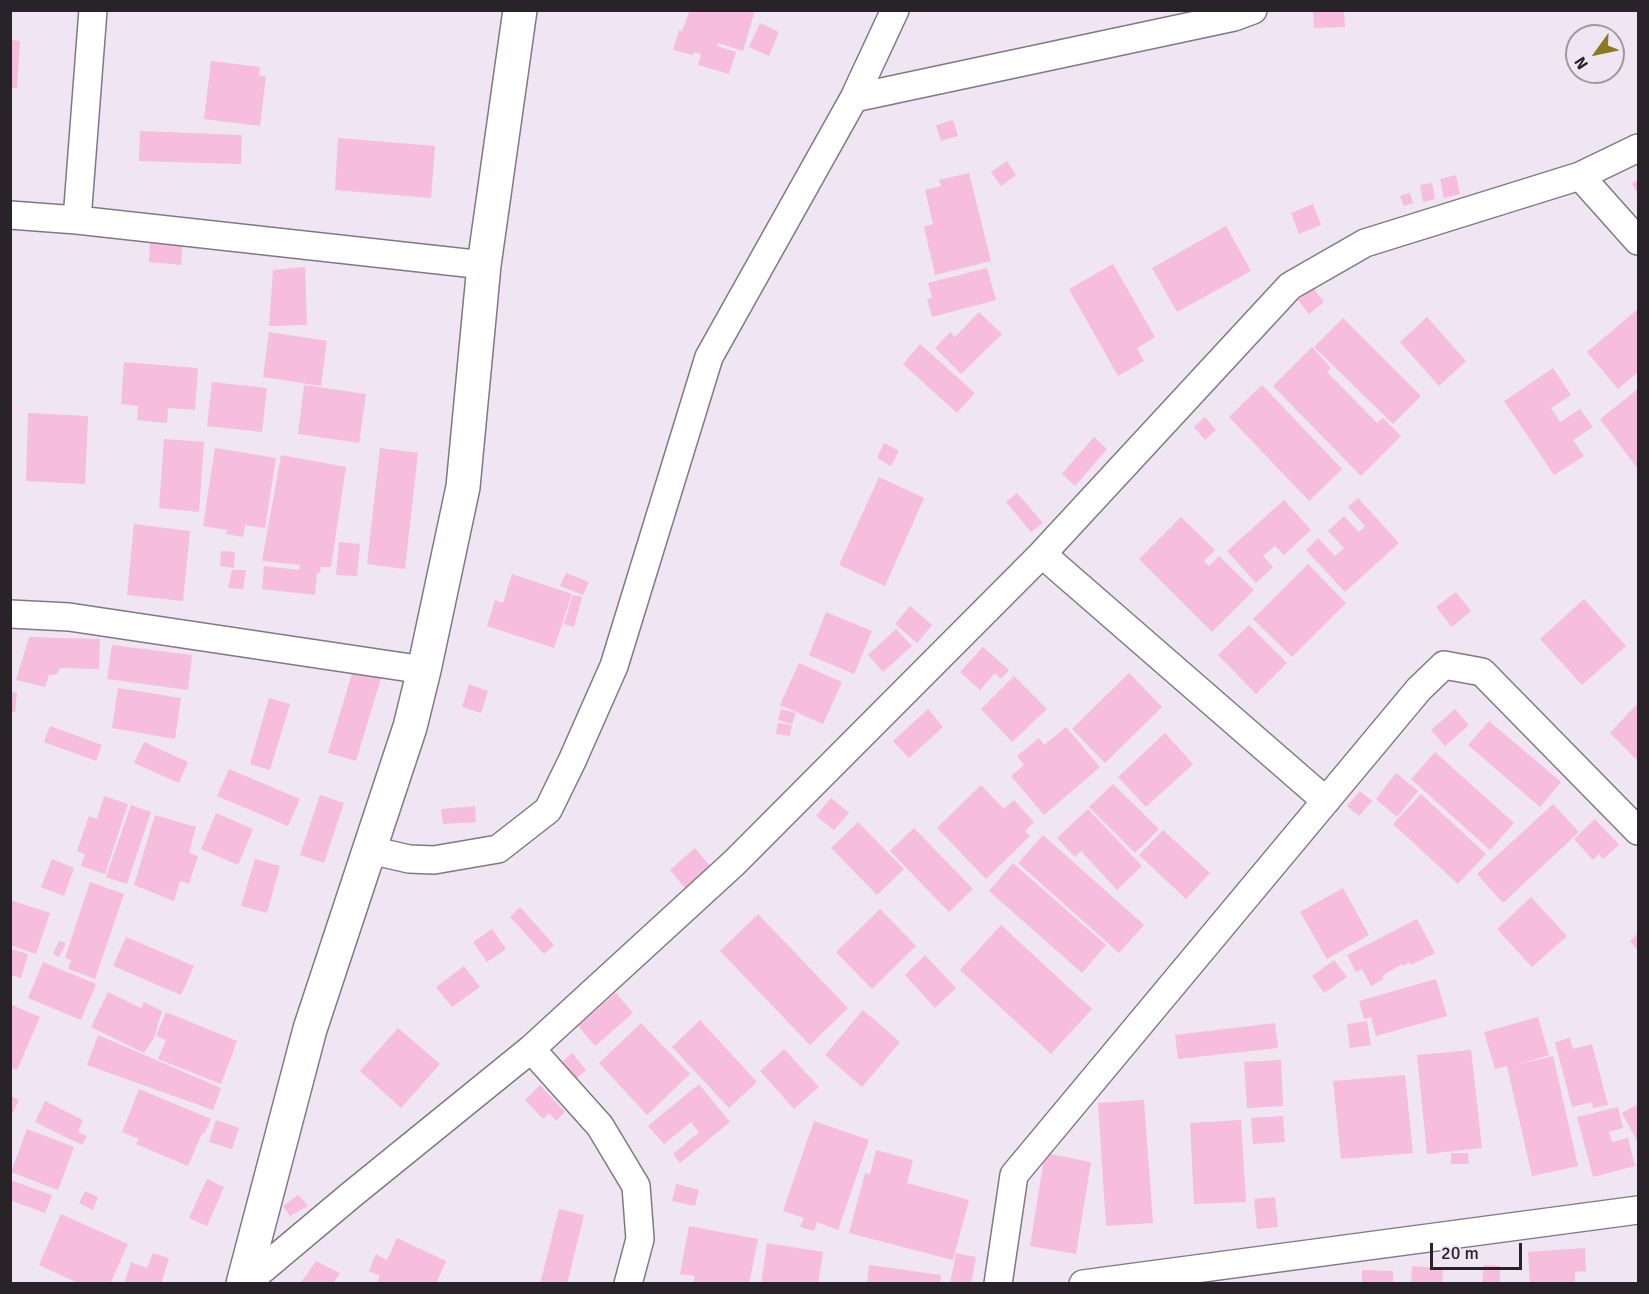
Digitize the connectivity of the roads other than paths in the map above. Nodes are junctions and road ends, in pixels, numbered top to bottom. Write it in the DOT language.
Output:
graph roads {
  1 [pos="93,10"];
  2 [pos="520,10"];
  3 [pos="895,10"];
  4 [pos="1253,10"];
  5 [pos="854,98"];
  6 [pos="1638,148"];
  7 [pos="1580,177"];
  8 [pos="10,215"];
  9 [pos="77,220"];
  10 [pos="1638,241"];
  11 [pos="484,265"];
  12 [pos="1042,554"];
  13 [pos="11,616"];
  14 [pos="424,670"];
  15 [pos="1326,801"];
  16 [pos="1638,831"];
  17 [pos="370,850"];
  18 [pos="531,1050"];
  19 [pos="1638,1210"];
  20 [pos="244,1284"];
  21 [pos="628,1284"];
  22 [pos="998,1284"];
  23 [pos="1083,1284"];
  1 -- 9 [label="street"];
  2 -- 11 [label="street"];
  3 -- 5 [label="street"];
  4 -- 5 [label="street"];
  5 -- 17 [label="street"];
  6 -- 7 [label="street"];
  7 -- 10 [label="street"];
  7 -- 12 [label="street"];
  8 -- 9 [label="street"];
  9 -- 11 [label="street"];
  11 -- 14 [label="street"];
  12 -- 15 [label="street"];
  12 -- 18 [label="street"];
  13 -- 14 [label="street"];
  14 -- 17 [label="street"];
  15 -- 16 [label="street"];
  15 -- 22 [label="street"];
  17 -- 20 [label="street"];
  18 -- 20 [label="street"];
  18 -- 21 [label="street"];
  19 -- 23 [label="street"];
}
